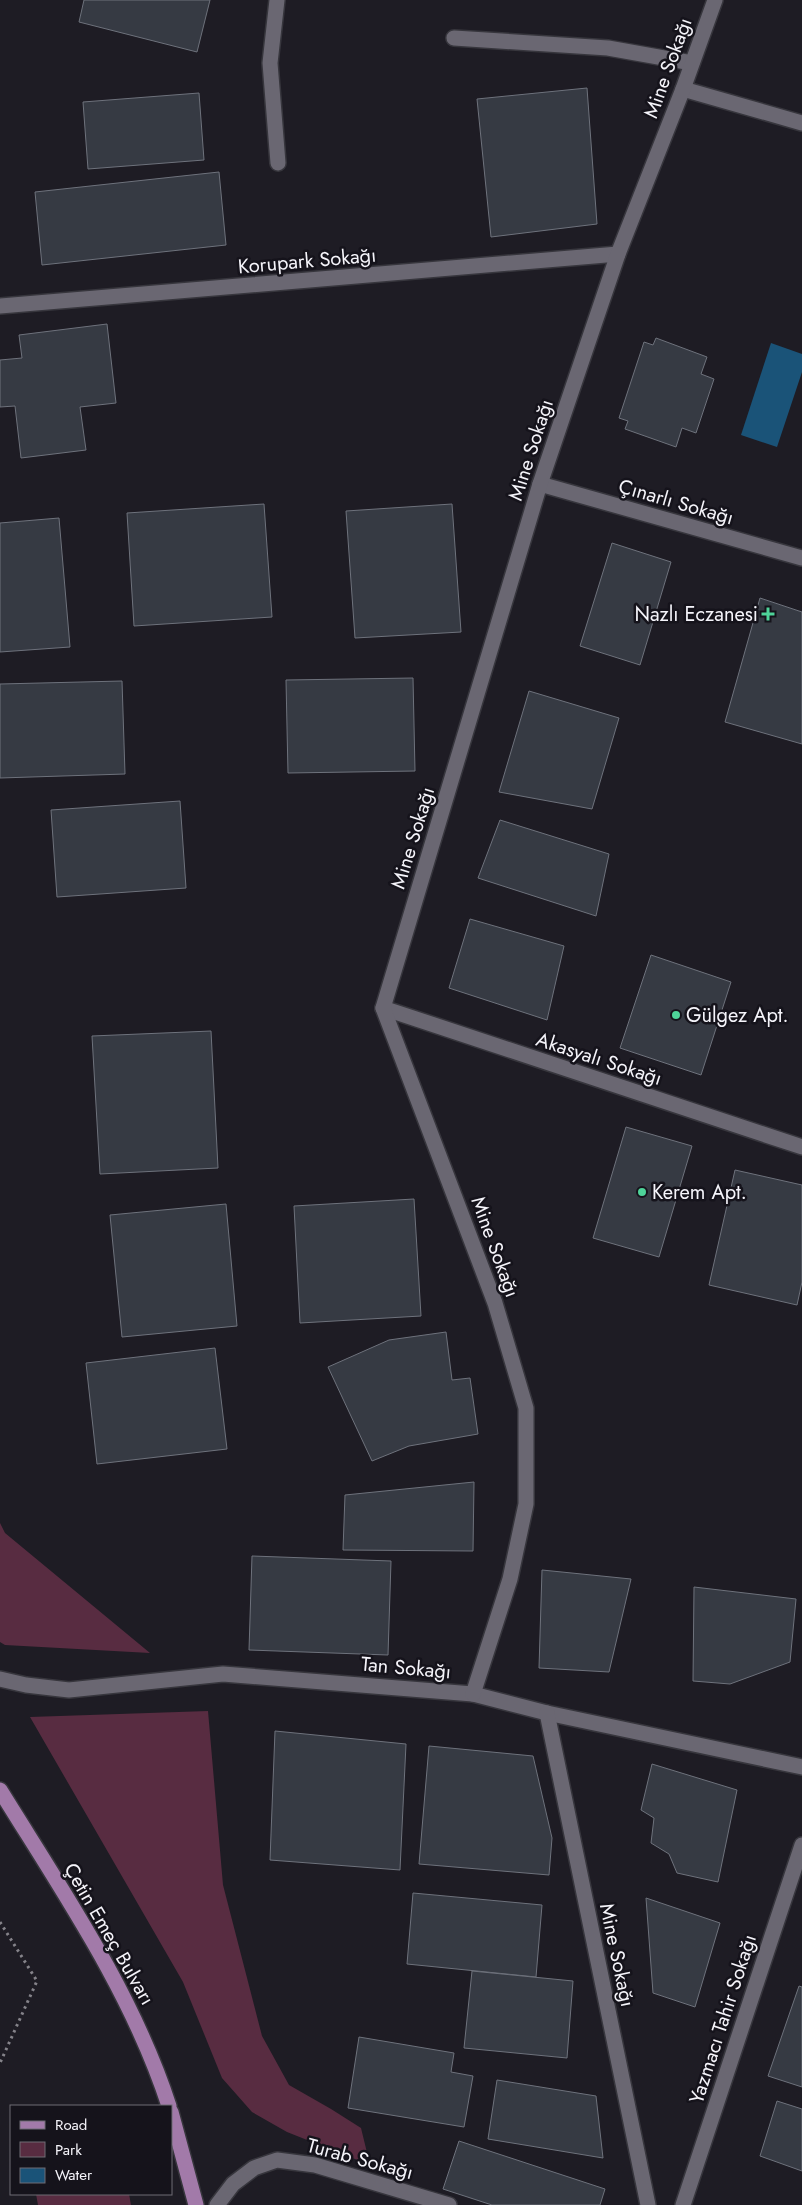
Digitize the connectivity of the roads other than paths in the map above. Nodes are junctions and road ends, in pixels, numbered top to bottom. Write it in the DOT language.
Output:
graph roads {
  1 [pos="278,0"];
  2 [pos="715,0"];
  3 [pos="454,38"];
  4 [pos="692,63"];
  5 [pos="683,89"];
  6 [pos="802,123"];
  7 [pos="278,163"];
  8 [pos="618,254"];
  9 [pos="0,306"];
  10 [pos="540,484"];
  11 [pos="802,558"];
  12 [pos="382,1008"];
  13 [pos="802,1147"];
  14 [pos="0,1679"];
  15 [pos="474,1694"];
  16 [pos="547,1713"];
  17 [pos="802,1767"];
  18 [pos="0,1790"];
  19 [pos="802,1845"];
  20 [pos="169,2105"];
  21 [pos="172,2116"];
  22 [pos="196,2205"];
  23 [pos="216,2205"];
  24 [pos="449,2205"];
  25 [pos="648,2205"];
  26 [pos="683,2205"];
  1 -- 7 [label="street"];
  2 -- 4 [label="street, Mine Sokağı"];
  3 -- 4 [label="street"];
  4 -- 5 [label="street, Mine Sokağı"];
  5 -- 6 [label="street"];
  5 -- 8 [label="street, Mine Sokağı"];
  8 -- 9 [label="street, Korupark Sokağı"];
  8 -- 10 [label="street, Mine Sokağı"];
  10 -- 11 [label="street, Çınarlı Sokağı"];
  10 -- 12 [label="street, Mine Sokağı"];
  12 -- 13 [label="street, Akasyalı Sokağı"];
  12 -- 15 [label="street, Mine Sokağı"];
  14 -- 15 [label="street, Tan Sokağı"];
  15 -- 16 [label="street, Tan Sokağı"];
  16 -- 17 [label="street, Tan Sokağı"];
  16 -- 25 [label="street, Mine Sokağı"];
  18 -- 20 [label="main road, Çetin Emeç Bulvarı"];
  19 -- 26 [label="street, Yazmacı Tahir Sokağı"];
  21 -- 22 [label="main road"];
  23 -- 24 [label="street, Turab Sokağı"];
}
